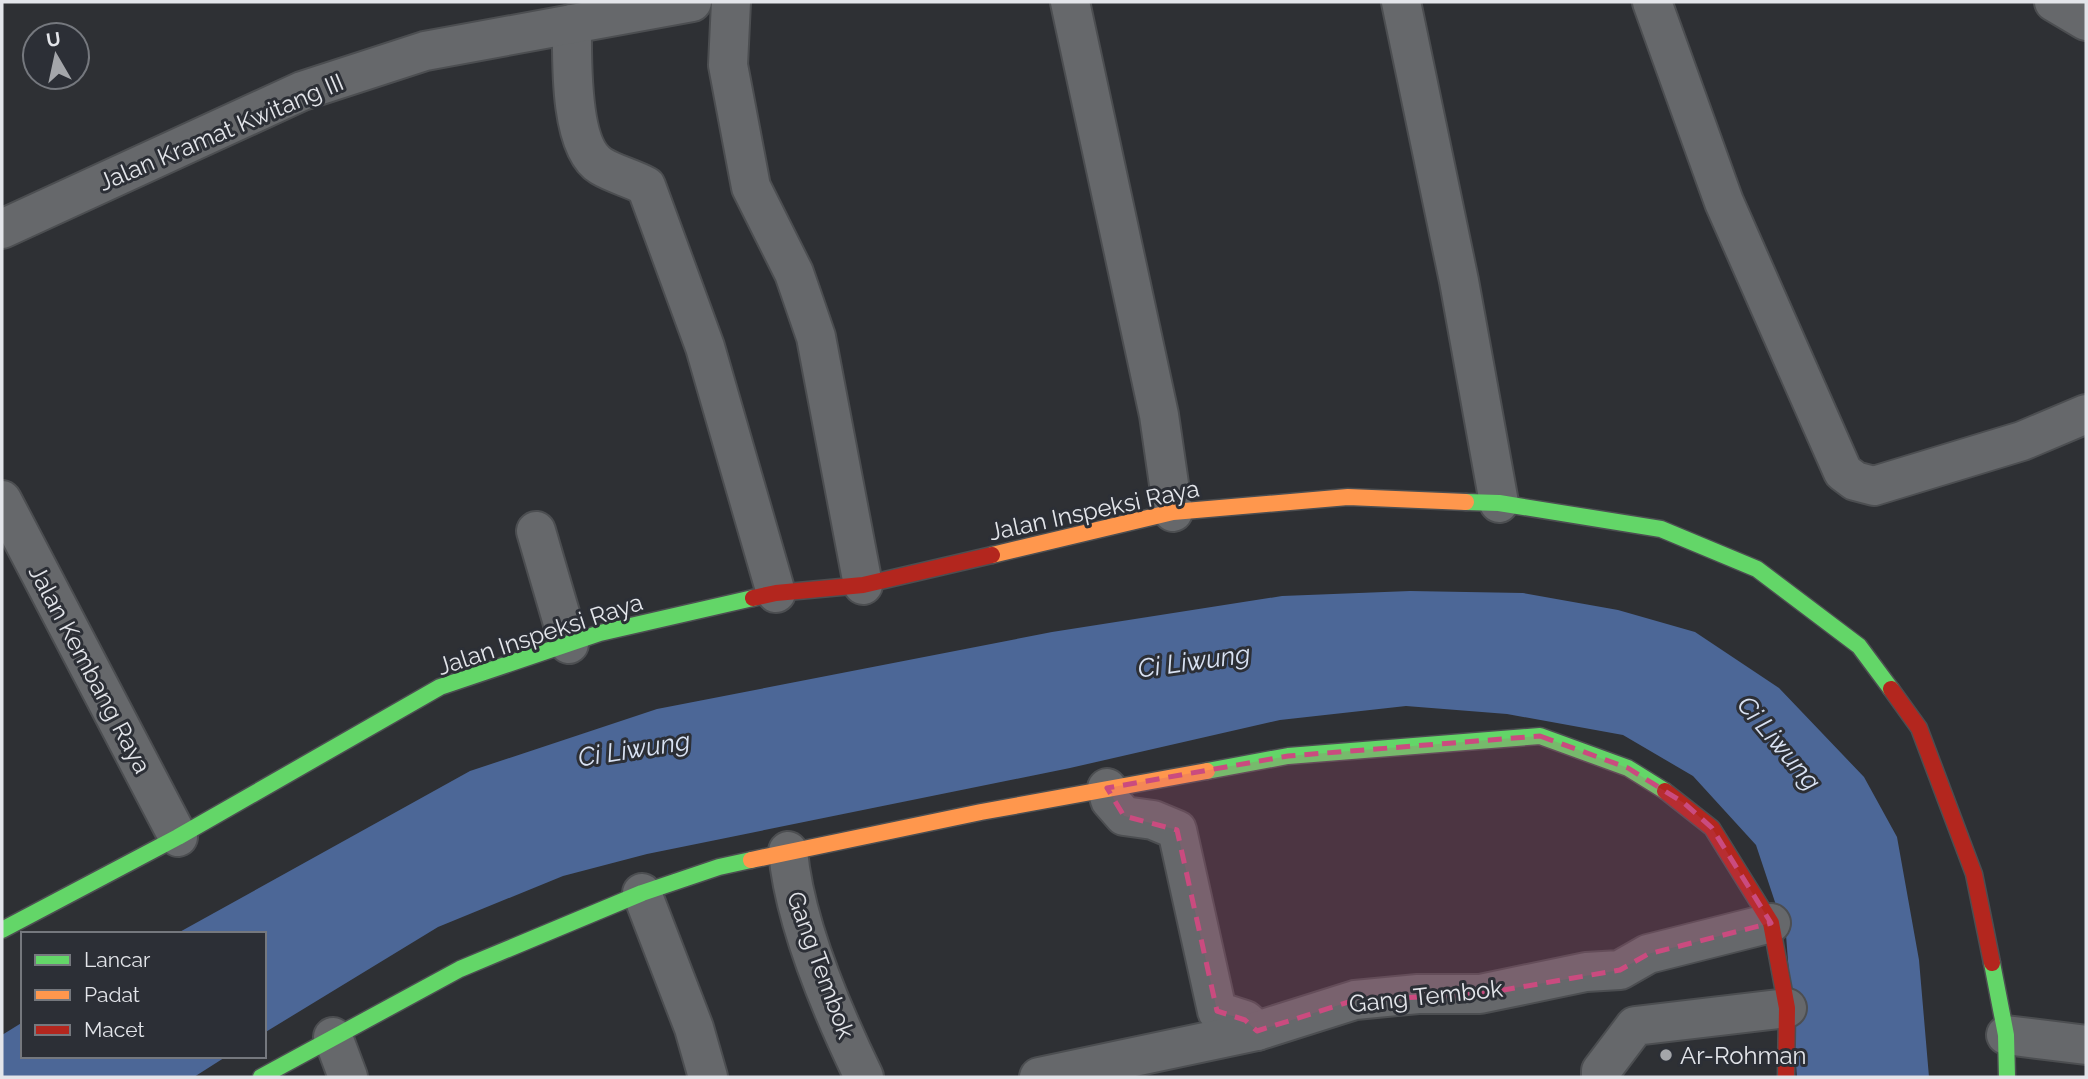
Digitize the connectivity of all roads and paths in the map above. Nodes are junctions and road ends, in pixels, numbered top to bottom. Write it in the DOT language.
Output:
graph roads {
  1 [pos="692,2"];
  2 [pos="731,2"];
  3 [pos="1070,2"];
  4 [pos="1401,2"];
  5 [pos="1652,2"];
  6 [pos="2053,2"];
  7 [pos="2086,22"];
  8 [pos="572,24"];
  9 [pos="2,229"];
  10 [pos="2086,414"];
  11 [pos="1499,503"];
  12 [pos="1172,512"];
  13 [pos="6,517"];
  14 [pos="537,531"];
  15 [pos="863,585"];
  16 [pos="776,593"];
  17 [pos="569,643"];
  18 [pos="1107,788"];
  19 [pos="178,837"];
  20 [pos="788,851"];
  21 [pos="642,893"];
  22 [pos="1771,923"];
  23 [pos="2,930"];
  24 [pos="1787,1008"];
  25 [pos="1257,1031"];
  26 [pos="2006,1035"];
  27 [pos="333,1037"];
  28 [pos="2086,1045"];
  29 [pos="261,1077"];
  30 [pos="348,1077"];
  31 [pos="708,1077"];
  32 [pos="864,1077"];
  33 [pos="1040,1077"];
  34 [pos="1601,1077"];
  35 [pos="1786,1077"];
  36 [pos="2007,1077"];
  1 -- 8 [label="street, Jalan Kramat Kwitang III"];
  2 -- 15 [label="street"];
  3 -- 12 [label="street"];
  4 -- 11 [label="street"];
  5 -- 10 [label="street"];
  6 -- 7 [label="street"];
  8 -- 9 [label="street, Jalan Kramat Kwitang III"];
  8 -- 16 [label="street"];
  11 -- 12 [label="street, Jalan Inspeksi Raya"];
  11 -- 26 [label="street, Jalan Inspeksi Raya"];
  12 -- 15 [label="street, Jalan Inspeksi Raya"];
  13 -- 19 [label="street, Jalan Kembang Raya"];
  14 -- 17 [label="street"];
  15 -- 16 [label="street, Jalan Inspeksi Raya"];
  16 -- 17 [label="street, Jalan Inspeksi Raya"];
  17 -- 19 [label="street, Jalan Inspeksi Raya"];
  18 -- 20 [label="street"];
  18 -- 22 [label="street"];
  18 -- 25 [label="street"];
  19 -- 23 [label="street, Jalan Inspeksi Raya"];
  20 -- 21 [label="street"];
  20 -- 32 [label="street, Gang Tembok"];
  21 -- 27 [label="street"];
  21 -- 31 [label="street"];
  22 -- 24 [label="street"];
  22 -- 25 [label="street, Gang Tembok"];
  24 -- 34 [label="street"];
  24 -- 35 [label="street"];
  25 -- 33 [label="street, Gang Tembok"];
  26 -- 28 [label="street"];
  26 -- 36 [label="street, Jalan Inspeksi Raya"];
  27 -- 29 [label="street"];
  27 -- 30 [label="street"];
}
